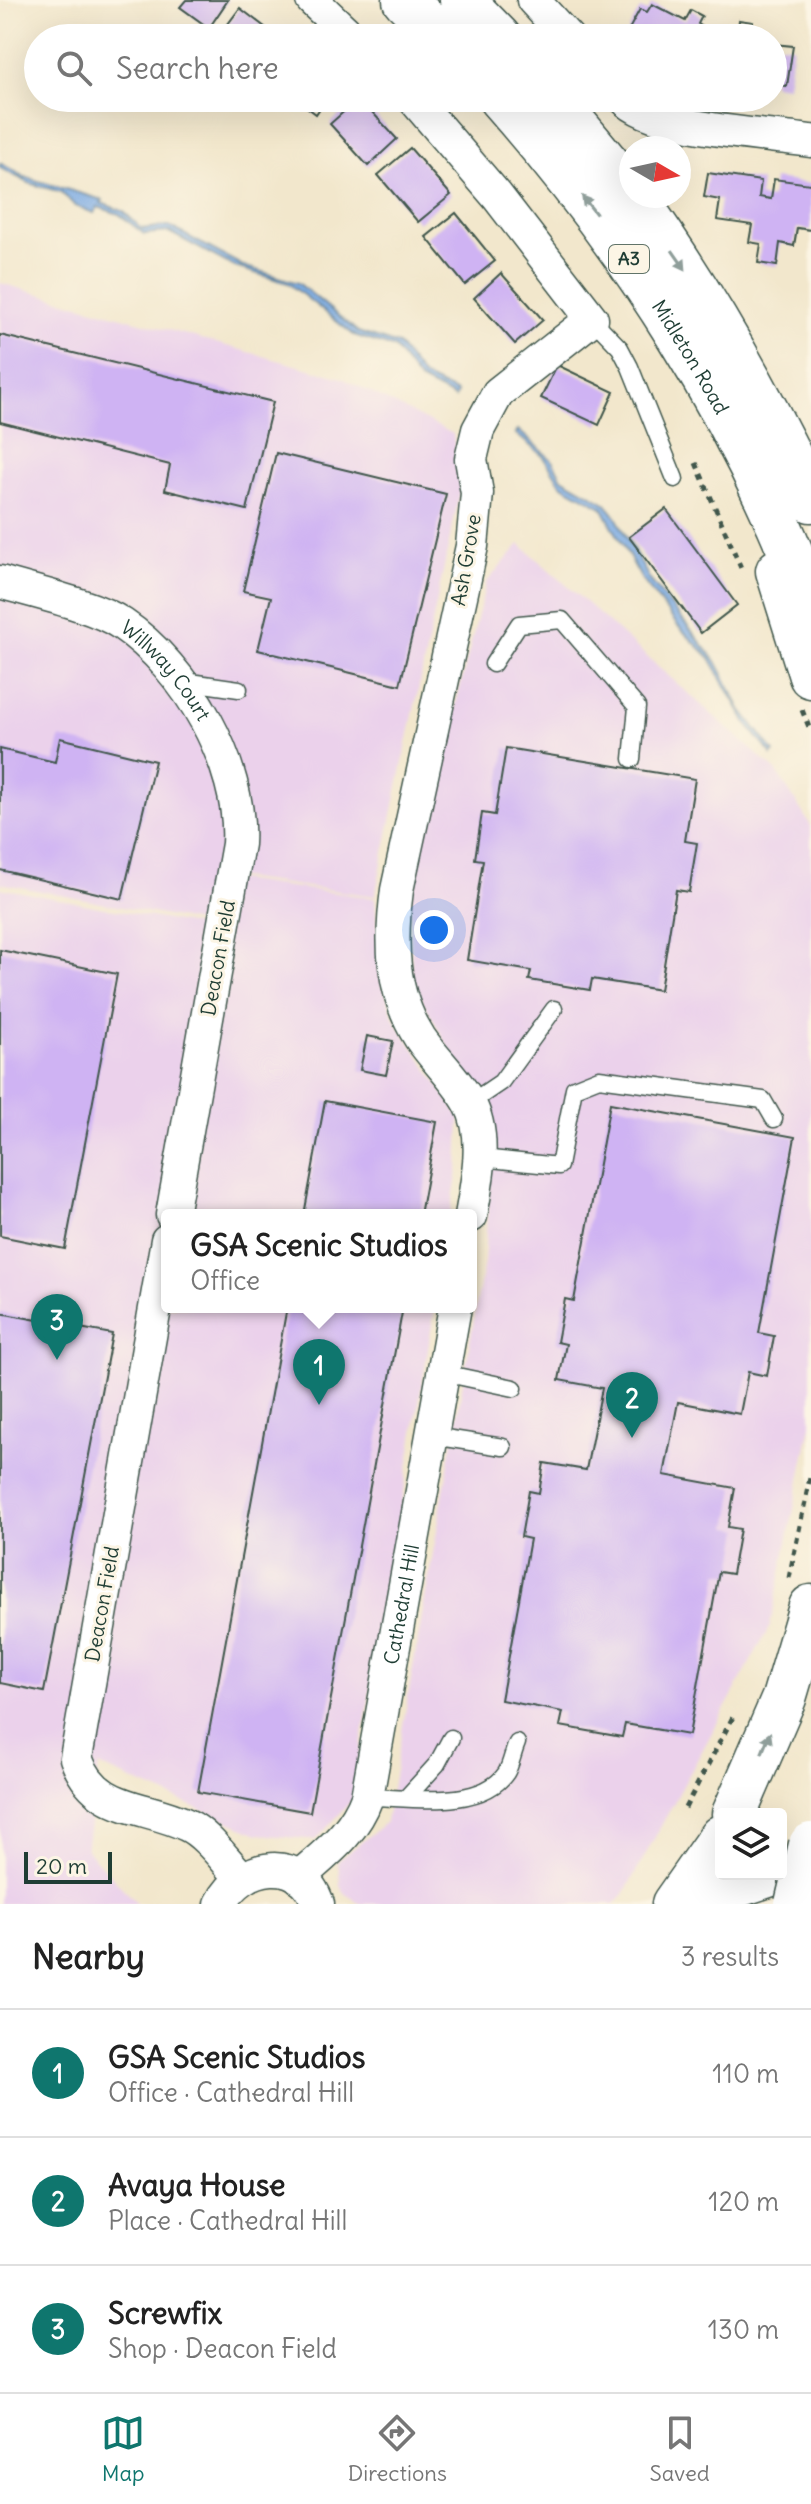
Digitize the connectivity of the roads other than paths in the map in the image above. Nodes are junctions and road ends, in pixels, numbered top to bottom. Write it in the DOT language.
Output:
graph roads {
  1 [pos="312,0"];
  2 [pos="405,0"];
  3 [pos="462,0"];
  4 [pos="533,0"];
  5 [pos="337,24"];
  6 [pos="429,24"];
  7 [pos="485,24"];
  8 [pos="555,24"];
  9 [pos="425,112"];
  10 [pos="512,112"];
  11 [pos="565,112"];
  12 [pos="646,112"];
  13 [pos="811,141"];
  14 [pos="619,178"];
  15 [pos="642,208"];
  16 [pos="592,319"];
  17 [pos="735,435"];
  18 [pos="675,479"];
  19 [pos="811,500"];
  20 [pos="0,582"];
  21 [pos="811,602"];
  22 [pos="493,664"];
  23 [pos="183,681"];
  24 [pos="239,689"];
  25 [pos="805,690"];
  26 [pos="632,759"];
  27 [pos="238,844"];
  28 [pos="554,1009"];
  29 [pos="470,1103"];
  30 [pos="774,1119"];
  31 [pos="481,1158"];
  32 [pos="173,1209"];
  33 [pos="472,1209"];
  34 [pos="161,1274"];
  35 [pos="454,1313"];
  36 [pos="443,1373"];
  37 [pos="514,1388"];
  38 [pos="432,1436"];
  39 [pos="503,1447"];
  40 [pos="811,1607"];
  41 [pos="451,1738"];
  42 [pos="517,1743"];
  43 [pos="367,1797"];
  44 [pos="407,1797"];
  45 [pos="737,1808"];
  46 [pos="811,1845"];
  47 [pos="715,1846"];
  48 [pos="787,1874"];
  49 [pos="811,1876"];
  50 [pos="241,1877"];
  51 [pos="299,1877"];
  52 [pos="753,1880"];
  53 [pos="221,1904"];
  54 [pos="318,1904"];
  55 [pos="674,1904"];
  56 [pos="704,1904"];
  57 [pos="797,1904"];
  1 -- 5 [label="street"];
  2 -- 6 [label="main road"];
  3 -- 7 [label="main road"];
  4 -- 8 [label="street"];
  9 -- 16 [label="street"];
  17 -- 10 [label="main road, Midleton Road / A3, one-way"];
  11 -- 14 [label="main road, Midleton Road / A3"];
  12 -- 13 [label="street"];
  15 -- 19 [label="main road, Midleton Road / A3, one-way"];
  16 -- 18 [label="lane"];
  16 -- 29 [label="street, Ash Grove"];
  17 -- 21 [label="main road, Midleton Road / A3"];
  17 -- 25 [label="main road"];
  20 -- 23 [label="street, Willway Court"];
  22 -- 26 [label="lane"];
  23 -- 24 [label="lane"];
  23 -- 27 [label="street, Willway Court"];
  27 -- 32 [label="street, Deacon Field"];
  28 -- 29 [label="lane"];
  29 -- 31 [label="street"];
  30 -- 31 [label="lane"];
  31 -- 33 [label="street"];
  34 -- 50 [label="street, Deacon Field"];
  35 -- 36 [label="street, Cathedral Hill"];
  36 -- 37 [label="lane"];
  36 -- 38 [label="street, Cathedral Hill"];
  38 -- 39 [label="lane"];
  38 -- 43 [label="street, Cathedral Hill"];
  45 -- 40 [label="main road, one-way"];
  41 -- 44 [label="lane"];
  42 -- 44 [label="lane"];
  43 -- 44 [label="lane"];
  43 -- 51 [label="street, Cathedral Hill"];
  46 -- 57 [label="main road, bridge"];
  47 -- 55 [label="main road"];
  48 -- 49 [label="main road"];
  50 -- 51 [label="street"];
  50 -- 53 [label="street"];
  51 -- 54 [label="street"];
  52 -- 56 [label="main road"];
}
